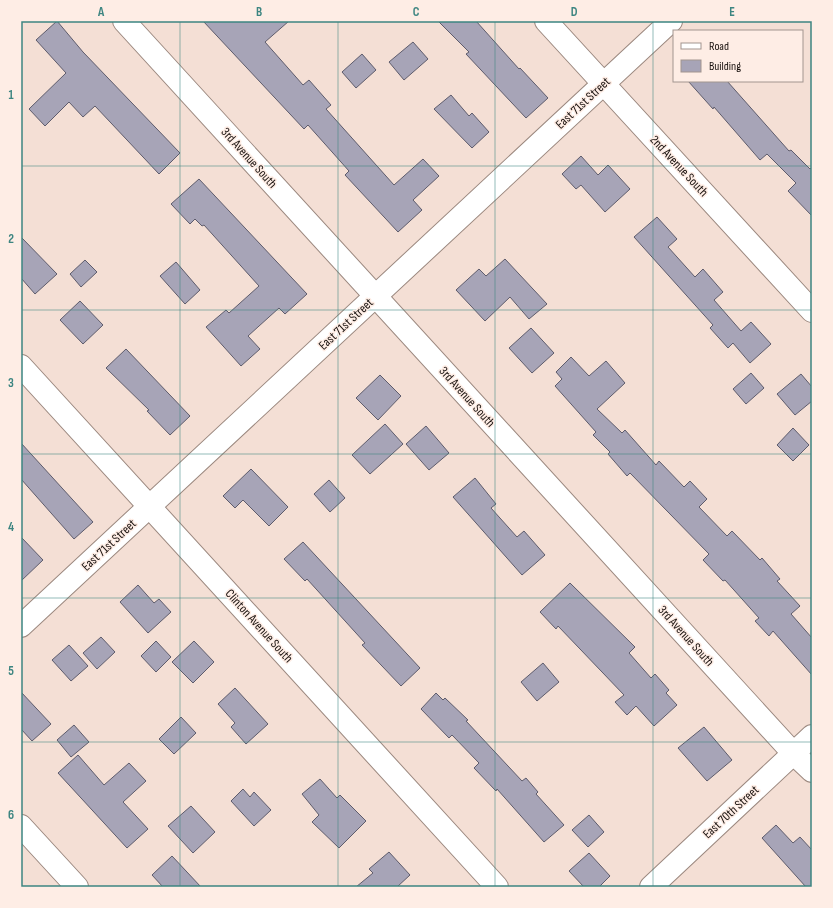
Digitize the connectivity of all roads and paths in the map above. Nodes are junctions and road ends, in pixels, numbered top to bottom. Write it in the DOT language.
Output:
graph roads {
  1 [pos="124,21"];
  2 [pos="546,21"];
  3 [pos="671,21"];
  4 [pos="604,84"];
  5 [pos="376,296"];
  6 [pos="812,311"];
  7 [pos="21,366"];
  8 [pos="150,507"];
  9 [pos="21,626"];
  10 [pos="812,736"];
  11 [pos="794,754"];
  12 [pos="812,771"];
  13 [pos="21,826"];
  14 [pos="77,887"];
  15 [pos="497,887"];
  16 [pos="650,887"];
  1 -- 5 [label="street, 3rd Avenue South"];
  2 -- 4 [label="street, 2nd Avenue South"];
  3 -- 4 [label="street, East 71st Street"];
  4 -- 5 [label="street, East 71st Street"];
  4 -- 6 [label="street, 2nd Avenue South"];
  5 -- 8 [label="street, East 71st Street"];
  5 -- 11 [label="street, 3rd Avenue South"];
  7 -- 8 [label="street, Clinton Avenue South"];
  8 -- 9 [label="street, East 71st Street"];
  8 -- 15 [label="street, Clinton Avenue South"];
  10 -- 11 [label="street, East 70th Street"];
  11 -- 12 [label="street, 3rd Avenue South"];
  11 -- 16 [label="street, East 70th Street"];
  13 -- 14 [label="street"];
}
